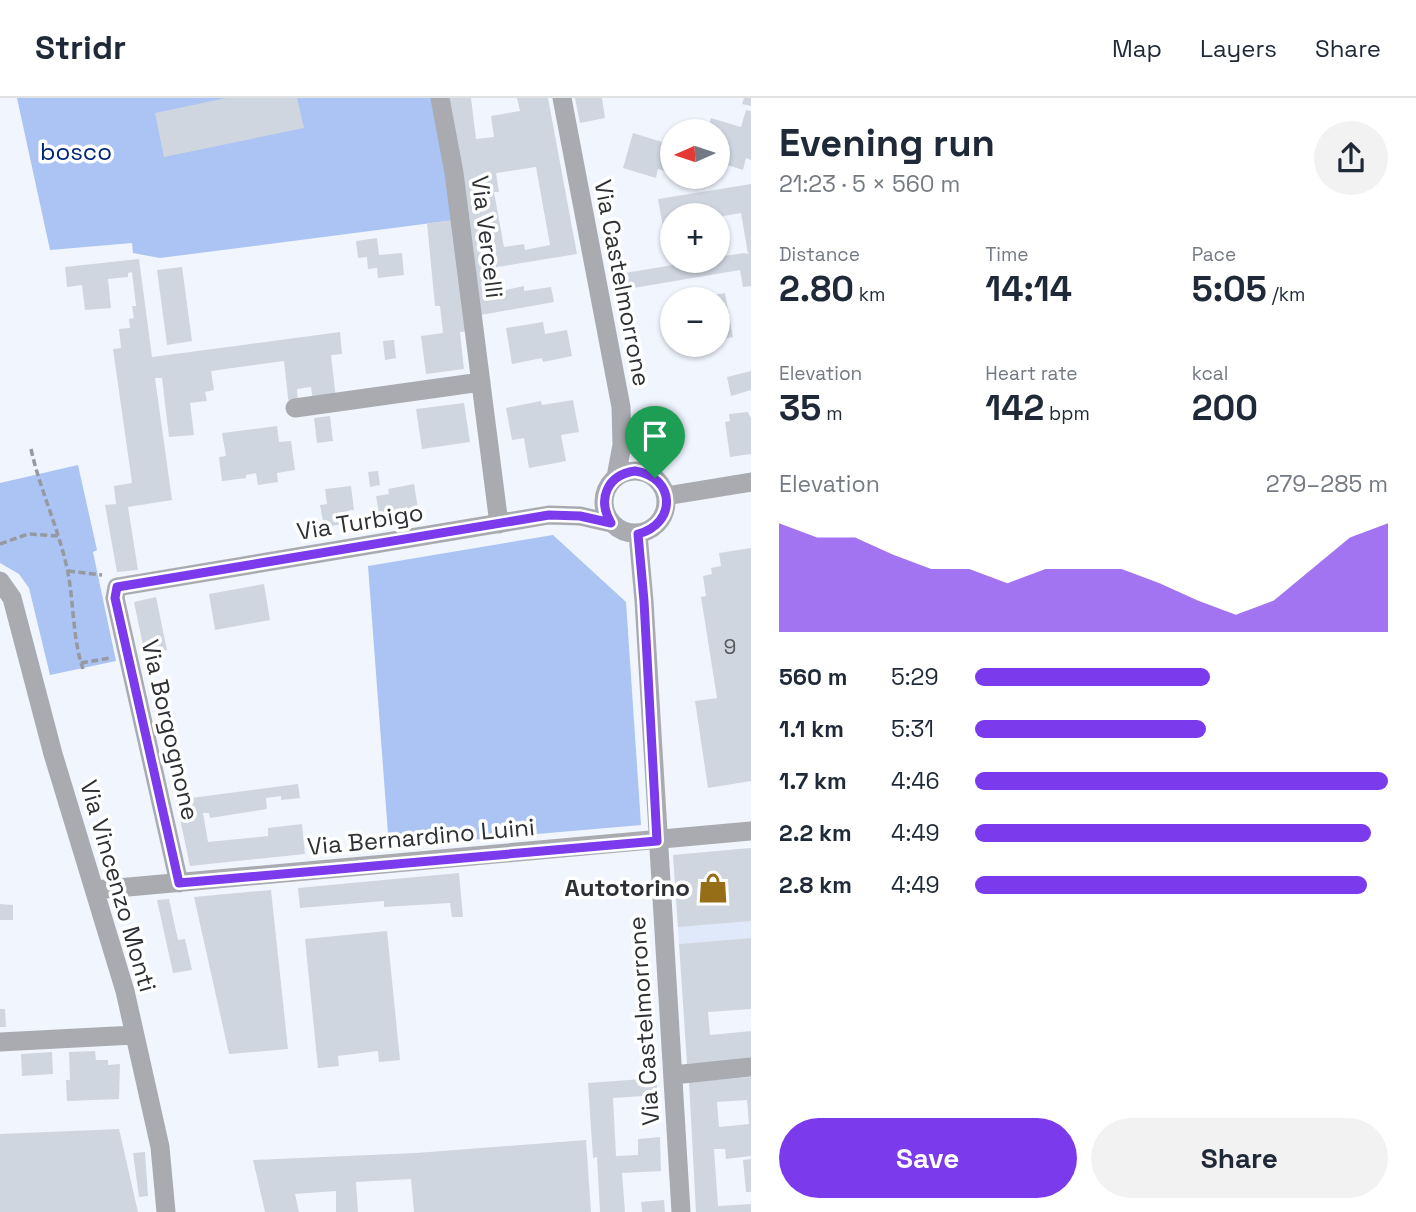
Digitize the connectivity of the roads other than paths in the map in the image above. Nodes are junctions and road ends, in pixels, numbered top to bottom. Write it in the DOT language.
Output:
graph roads {
  1 [pos="440,98"];
  2 [pos="562,98"];
  3 [pos="481,382"];
  4 [pos="295,408"];
  5 [pos="616,477"];
  6 [pos="751,482"];
  7 [pos="666,496"];
  8 [pos="611,523"];
  9 [pos="499,524"];
  10 [pos="638,534"];
  11 [pos="0,581"];
  12 [pos="113,583"];
  13 [pos="751,831"];
  14 [pos="657,841"];
  15 [pos="179,883"];
  16 [pos="95,890"];
  17 [pos="134,1035"];
  18 [pos="0,1042"];
  19 [pos="751,1067"];
  20 [pos="673,1074"];
  21 [pos="166,1212"];
  22 [pos="681,1212"];
  1 -- 3 [label="street, Via Vercelli"];
  2 -- 5 [label="street, Via Castelmorrone"];
  3 -- 4 [label="street"];
  3 -- 9 [label="street, Via Vercelli"];
  5 -- 7 [label="street"];
  5 -- 8 [label="street"];
  6 -- 7 [label="street"];
  7 -- 10 [label="street"];
  8 -- 9 [label="street, Via Turbigo"];
  8 -- 10 [label="street"];
  9 -- 12 [label="street, Via Turbigo"];
  10 -- 14 [label="street, Via Castelmorrone"];
  11 -- 16 [label="street, Via Vincenzo Monti"];
  12 -- 15 [label="street, Via Borgognone"];
  13 -- 14 [label="street, Via Bernardino Luini"];
  14 -- 15 [label="street, Via Bernardino Luini"];
  14 -- 20 [label="street, Via Castelmorrone"];
  15 -- 16 [label="street, Via Bernardino Luini"];
  16 -- 17 [label="street, Via Vincenzo Monti"];
  17 -- 18 [label="street"];
  17 -- 21 [label="street, Via Vincenzo Monti"];
  19 -- 20 [label="street"];
  20 -- 22 [label="street, Via Castelmorrone"];
}
